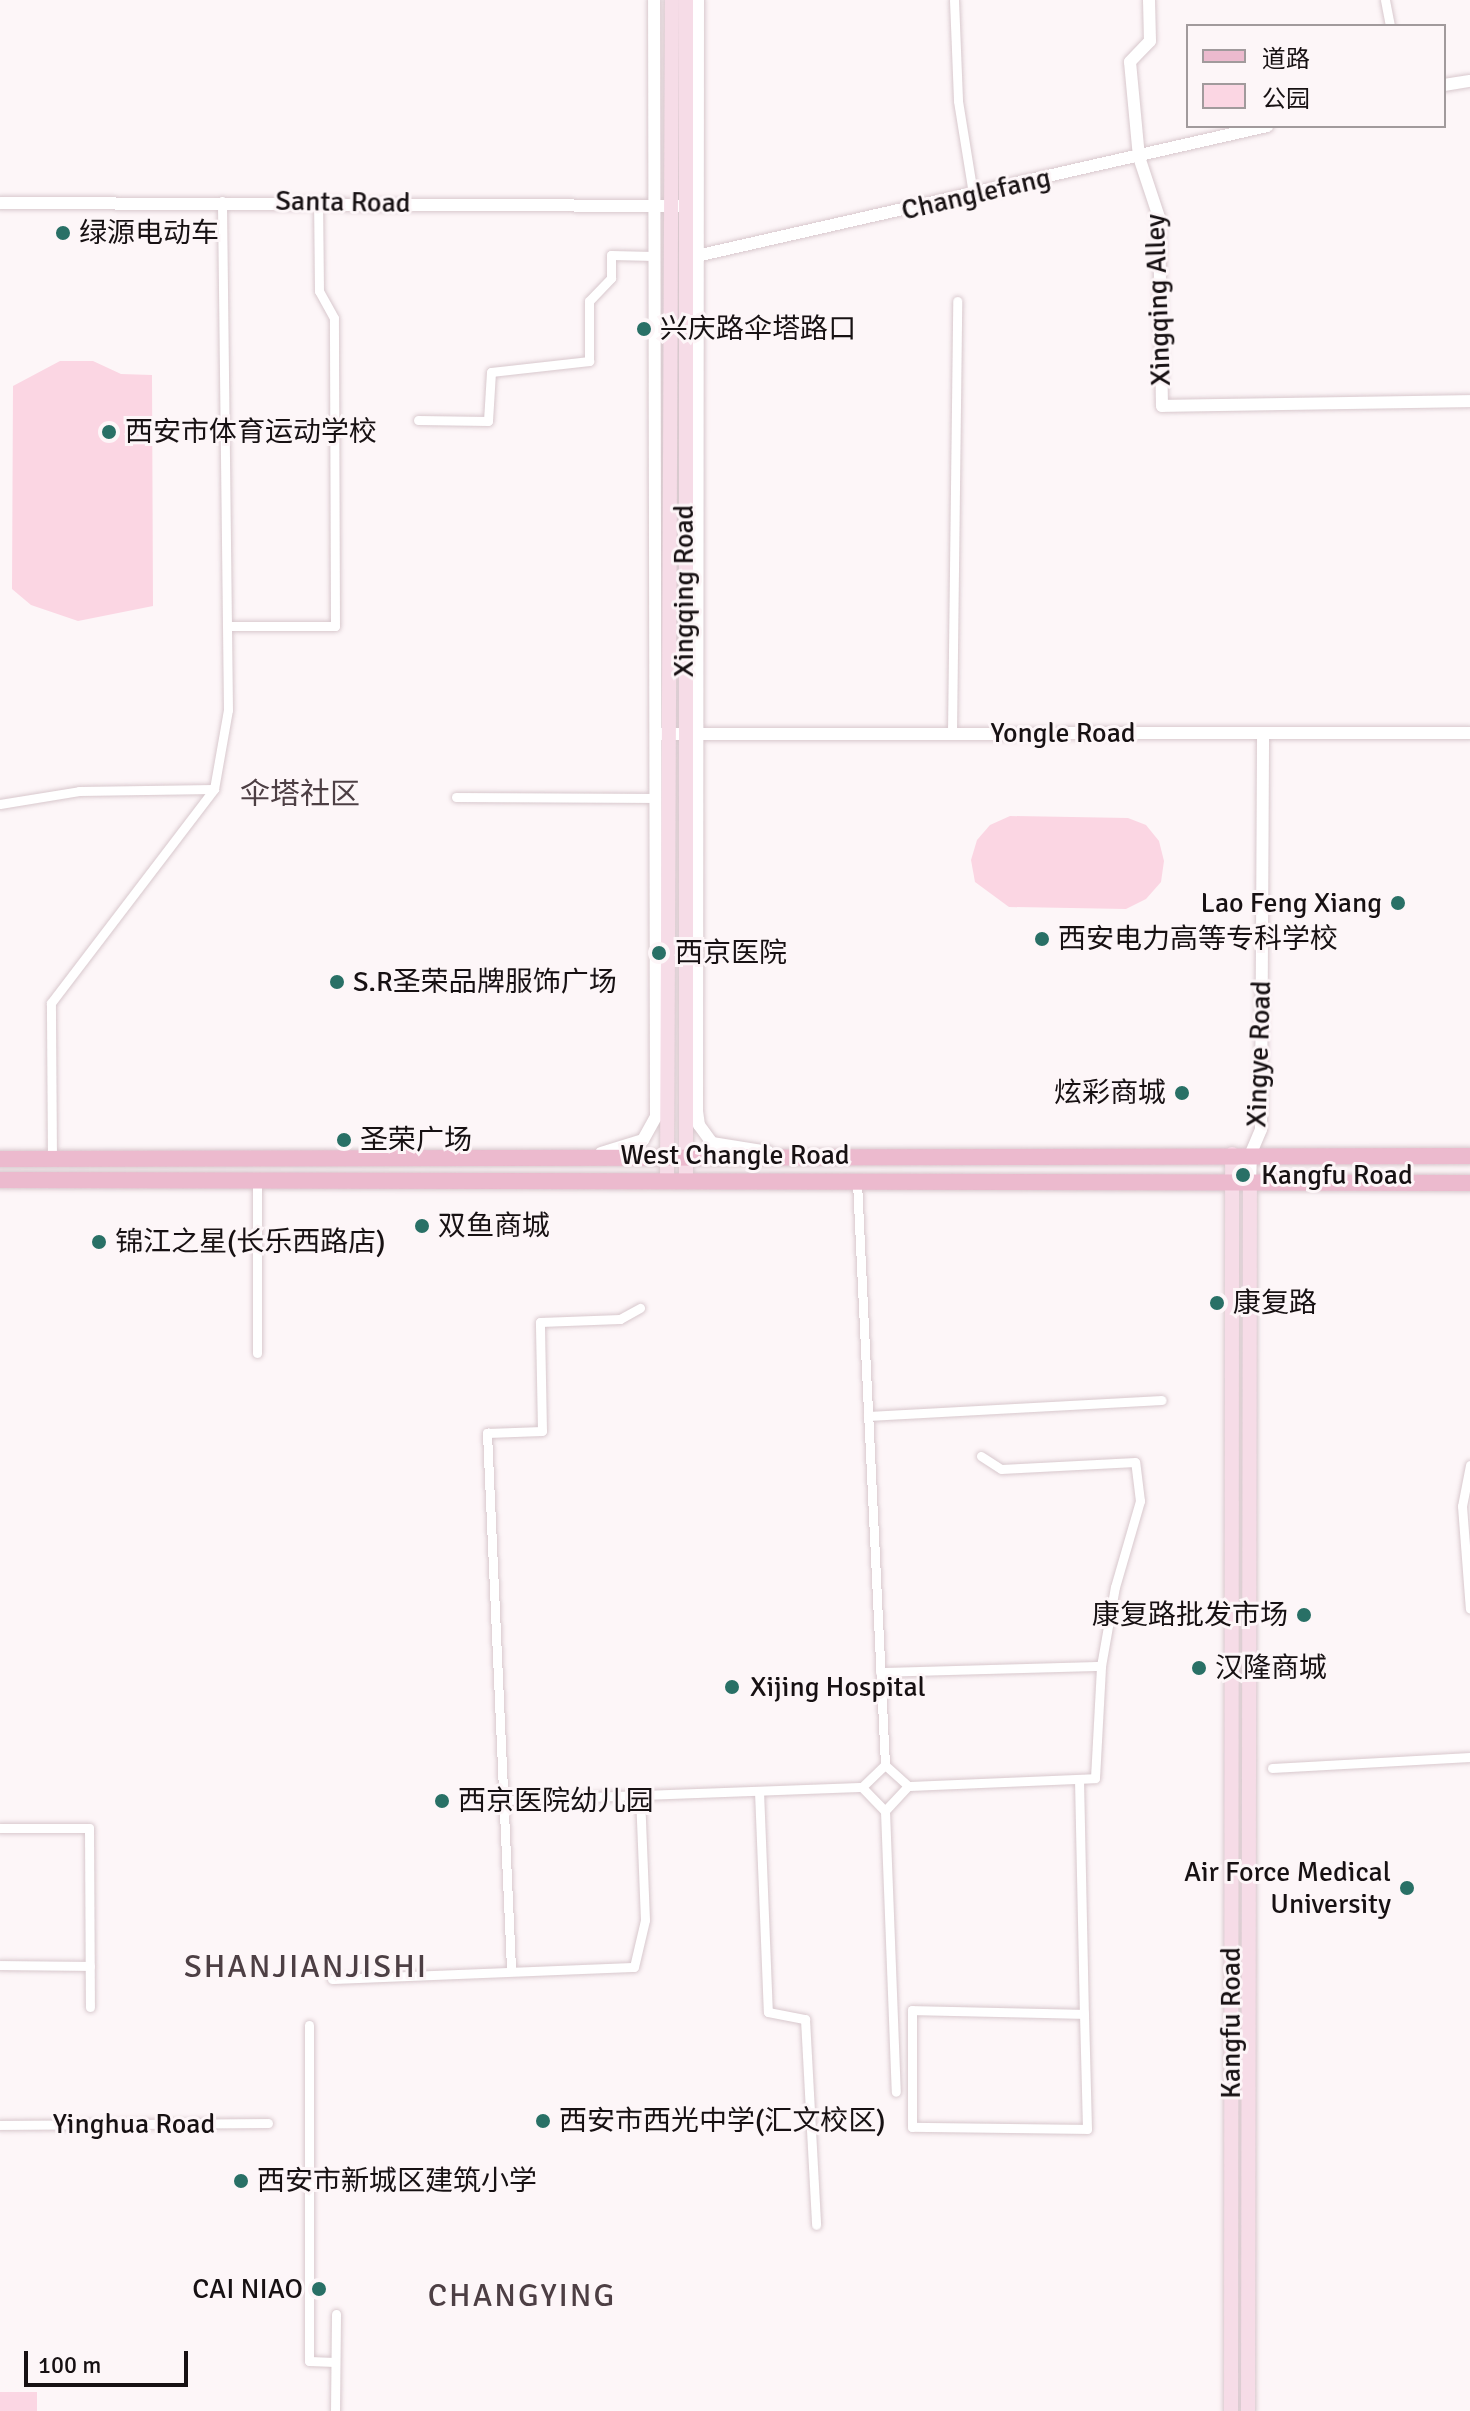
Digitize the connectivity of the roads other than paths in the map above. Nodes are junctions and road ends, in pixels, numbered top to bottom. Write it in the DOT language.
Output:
graph roads {
  1 [pos="654,0"];
  2 [pos="672,0"];
  3 [pos="686,0"];
  4 [pos="698,0"];
  5 [pos="954,0"];
  6 [pos="1149,0"];
  7 [pos="1385,0"];
  8 [pos="1390,24"];
  9 [pos="1470,81"];
  10 [pos="1446,85"];
  11 [pos="1259,128"];
  12 [pos="1139,157"];
  13 [pos="973,194"];
  14 [pos="222,201"];
  15 [pos="318,202"];
  16 [pos="0,203"];
  17 [pos="654,205"];
  18 [pos="678,206"];
  19 [pos="654,256"];
  20 [pos="692,257"];
  21 [pos="957,301"];
  22 [pos="1470,401"];
  23 [pos="418,420"];
  24 [pos="228,626"];
  25 [pos="676,733"];
  26 [pos="952,733"];
  27 [pos="1263,733"];
  28 [pos="1470,733"];
  29 [pos="214,789"];
  30 [pos="456,797"];
  31 [pos="656,798"];
  32 [pos="0,804"];
  33 [pos="697,1066"];
  34 [pos="686,1093"];
  35 [pos="1251,1153"];
  36 [pos="1232,1154"];
  37 [pos="588,1155"];
  38 [pos="667,1155"];
  39 [pos="686,1155"];
  40 [pos="788,1155"];
  41 [pos="1470,1156"];
  42 [pos="0,1159"];
  43 [pos="52,1159"];
  44 [pos="257,1179"];
  45 [pos="0,1180"];
  46 [pos="667,1181"];
  47 [pos="686,1181"];
  48 [pos="857,1182"];
  49 [pos="1232,1182"];
  50 [pos="1250,1183"];
  51 [pos="1470,1183"];
  52 [pos="640,1308"];
  53 [pos="257,1353"];
  54 [pos="1162,1400"];
  55 [pos="868,1416"];
  56 [pos="981,1456"];
  57 [pos="1470,1465"];
  58 [pos="1470,1609"];
  59 [pos="1101,1666"];
  60 [pos="880,1672"];
  61 [pos="1470,1757"];
  62 [pos="885,1765"];
  63 [pos="1272,1768"];
  64 [pos="1079,1779"];
  65 [pos="908,1786"];
  66 [pos="862,1787"];
  67 [pos="759,1791"];
  68 [pos="640,1795"];
  69 [pos="505,1800"];
  70 [pos="885,1811"];
  71 [pos="0,1828"];
  72 [pos="0,1965"];
  73 [pos="90,1966"];
  74 [pos="511,1968"];
  75 [pos="332,1979"];
  76 [pos="90,2007"];
  77 [pos="1084,2014"];
  78 [pos="309,2025"];
  79 [pos="896,2092"];
  80 [pos="268,2123"];
  81 [pos="0,2125"];
  82 [pos="816,2225"];
  83 [pos="336,2314"];
  84 [pos="335,2362"];
  85 [pos="335,2411"];
  86 [pos="1231,2411"];
  87 [pos="1248,2411"];
  1 -- 17 [label="street"];
  2 -- 18 [label="main road, Xingqing Road"];
  3 -- 18 [label="main road, Xingqing Road"];
  4 -- 20 [label="street"];
  5 -- 13 [label="street"];
  6 -- 12 [label="street, Xingqing Alley"];
  7 -- 8 [label="street"];
  9 -- 10 [label="street"];
  11 -- 12 [label="street, Changlefang"];
  12 -- 13 [label="street, Changlefang"];
  12 -- 22 [label="street, Xingqing Alley"];
  13 -- 20 [label="street, Changlefang"];
  14 -- 15 [label="street, Santa Road"];
  14 -- 16 [label="street, Santa Road"];
  14 -- 24 [label="street"];
  15 -- 17 [label="street, Santa Road"];
  15 -- 24 [label="street"];
  17 -- 18 [label="street, Santa Road"];
  17 -- 19 [label="street"];
  18 -- 20 [label="main road, Xingqing Road"];
  18 -- 25 [label="main road, Xingqing Road"];
  19 -- 23 [label="street"];
  19 -- 25 [label="street"];
  20 -- 25 [label="main road, Xingqing Road"];
  21 -- 26 [label="street"];
  24 -- 29 [label="street"];
  25 -- 26 [label="street, Yongle Road"];
  25 -- 31 [label="street"];
  25 -- 33 [label="street"];
  25 -- 34 [label="main road, Xingqing Road"];
  25 -- 38 [label="main road, Xingqing Road"];
  26 -- 27 [label="street, Yongle Road"];
  27 -- 28 [label="street, Yongle Road"];
  27 -- 35 [label="street, Xingye Road"];
  29 -- 32 [label="street"];
  29 -- 43 [label="street"];
  30 -- 31 [label="street"];
  31 -- 37 [label="street"];
  33 -- 34 [label="main road"];
  33 -- 40 [label="street"];
  34 -- 39 [label="main road, Xingqing Road"];
  35 -- 36 [label="main road, West Changle Road"];
  35 -- 41 [label="main road, West Changle Road"];
  35 -- 50 [label="street, Xingye Road"];
  36 -- 40 [label="main road, West Changle Road"];
  36 -- 49 [label="main road, Kangfu Road"];
  37 -- 38 [label="main road, West Changle Road"];
  37 -- 43 [label="main road, West Changle Road"];
  38 -- 39 [label="main road, West Changle Road"];
  38 -- 46 [label="main road, Xingqing Road"];
  39 -- 40 [label="main road, West Changle Road"];
  39 -- 47 [label="main road, Xingqing Road"];
  42 -- 43 [label="main road, West Changle Road"];
  44 -- 45 [label="main road, West Changle Road"];
  44 -- 46 [label="main road, West Changle Road"];
  44 -- 53 [label="street"];
  46 -- 47 [label="main road, West Changle Road"];
  47 -- 48 [label="main road, West Changle Road"];
  48 -- 49 [label="main road, West Changle Road"];
  48 -- 55 [label="street"];
  49 -- 50 [label="main road, West Changle Road"];
  49 -- 86 [label="main road, Kangfu Road"];
  50 -- 51 [label="main road, West Changle Road"];
  50 -- 87 [label="main road, Kangfu Road"];
  52 -- 69 [label="street"];
  54 -- 55 [label="street"];
  55 -- 60 [label="street"];
  56 -- 59 [label="street"];
  57 -- 58 [label="street"];
  59 -- 60 [label="street"];
  59 -- 64 [label="street"];
  60 -- 62 [label="street"];
  61 -- 63 [label="street"];
  62 -- 65 [label="street"];
  62 -- 66 [label="street"];
  64 -- 65 [label="street"];
  64 -- 77 [label="street"];
  65 -- 70 [label="street"];
  66 -- 67 [label="street"];
  66 -- 70 [label="street"];
  67 -- 68 [label="street"];
  67 -- 82 [label="street"];
  68 -- 69 [label="street"];
  68 -- 74 [label="street"];
  69 -- 74 [label="street"];
  70 -- 79 [label="street"];
  71 -- 73 [label="street"];
  72 -- 73 [label="street"];
  73 -- 76 [label="street"];
  74 -- 75 [label="street"];
  77 -- 77 [label="street"];
  78 -- 84 [label="street"];
  80 -- 81 [label="street, Yinghua Road"];
  83 -- 84 [label="street"];
  84 -- 85 [label="street"];
}
